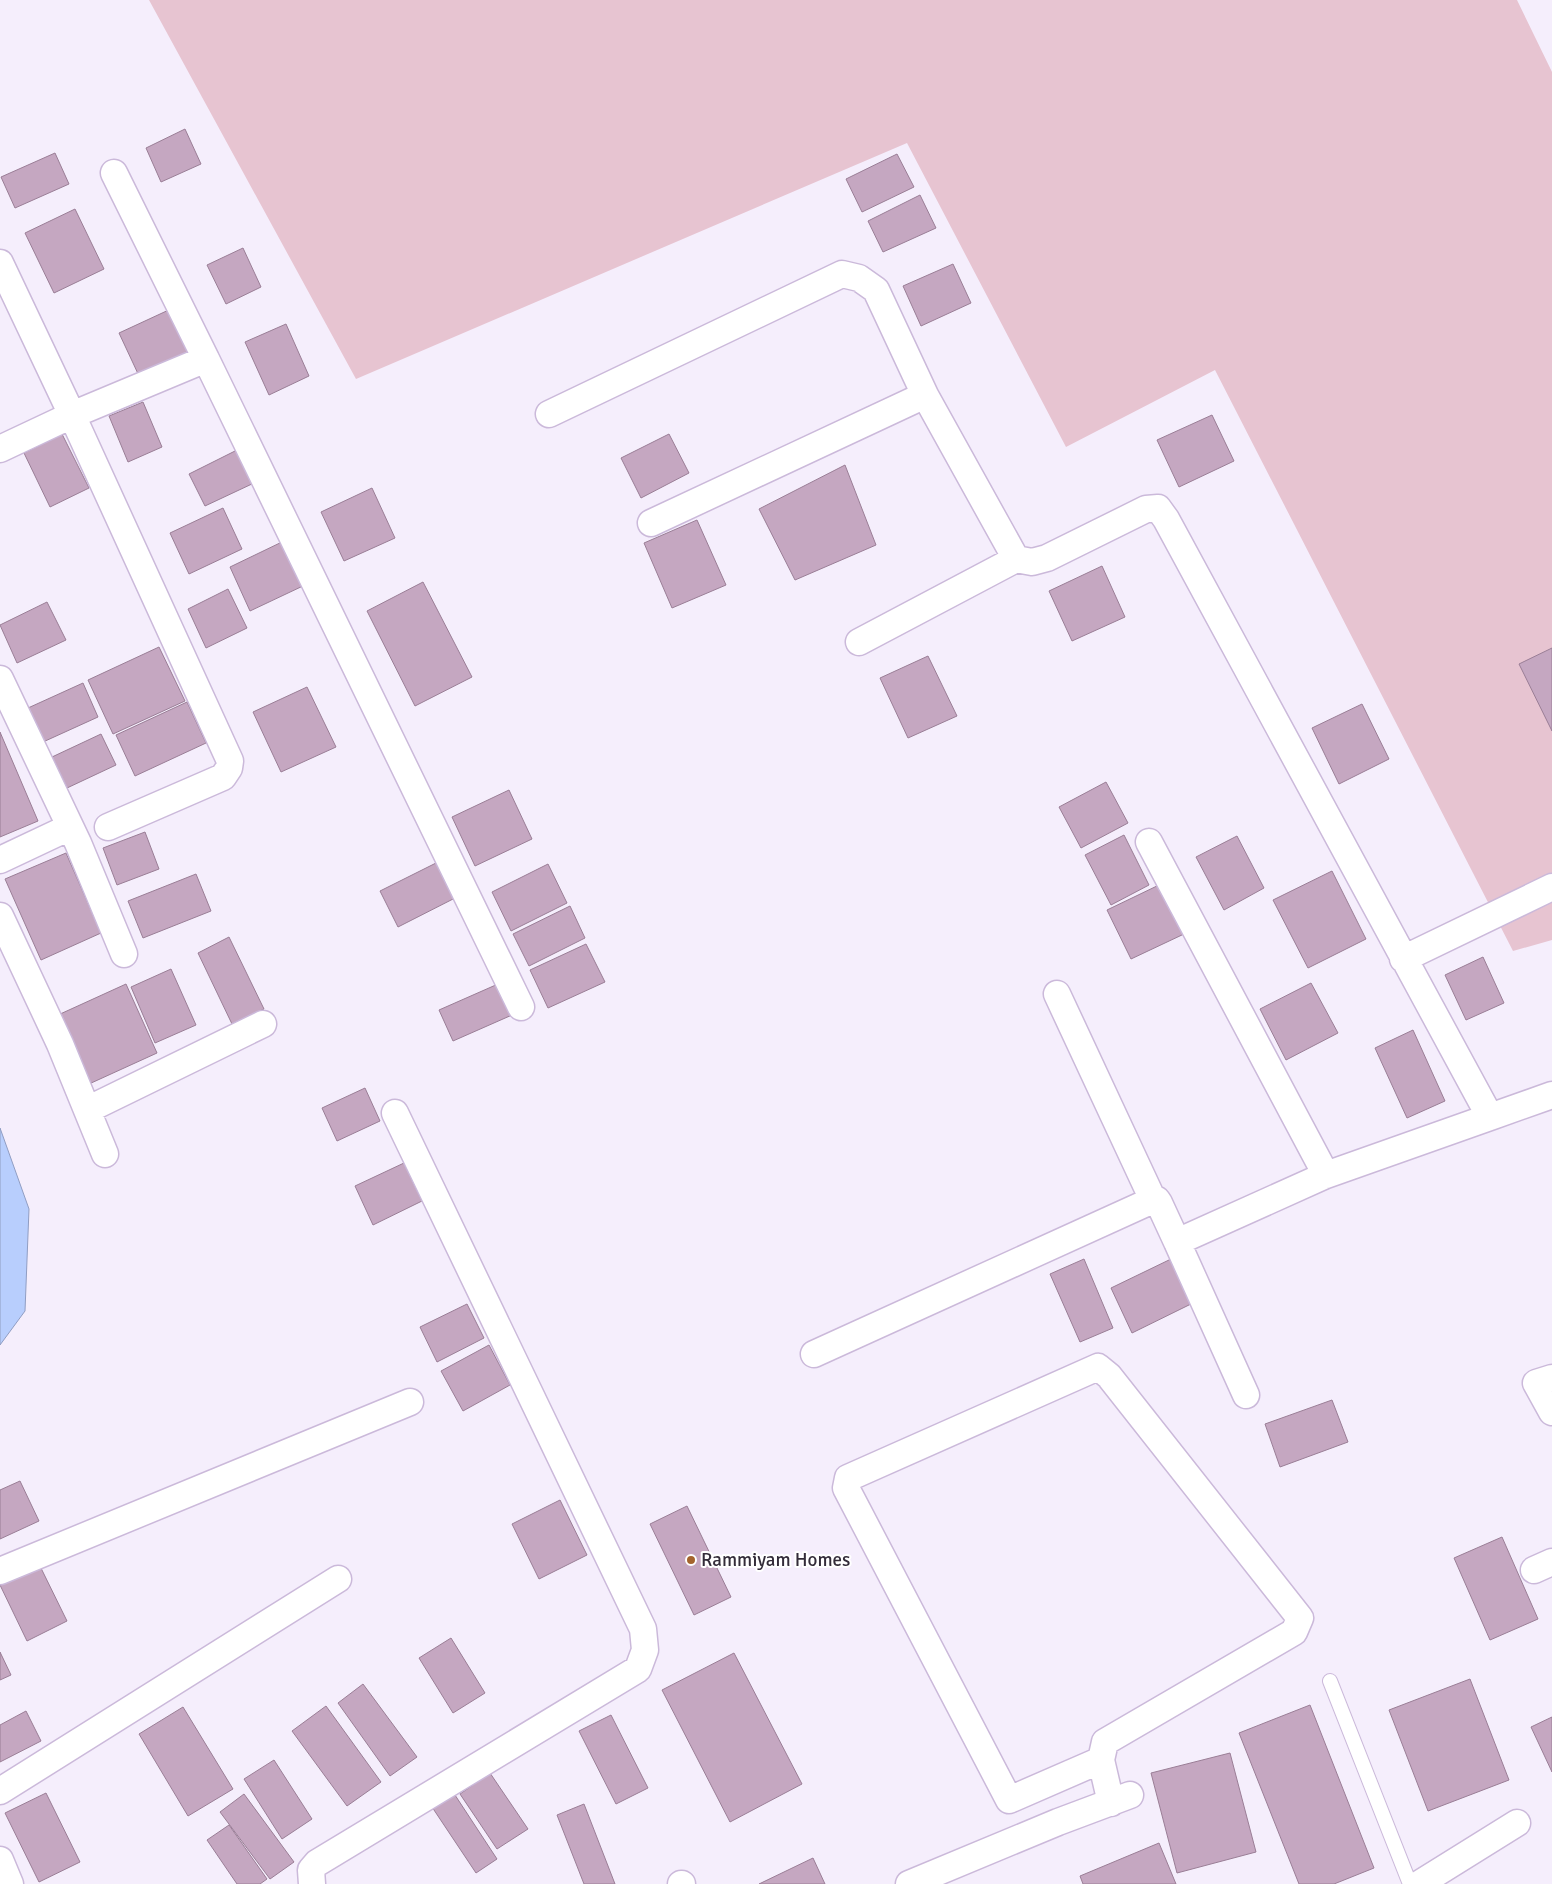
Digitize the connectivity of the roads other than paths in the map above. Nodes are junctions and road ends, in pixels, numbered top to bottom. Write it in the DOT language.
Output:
graph roads {
  1 [pos="114,173"];
  2 [pos="0,263"];
  3 [pos="206,358"];
  4 [pos="925,395"];
  5 [pos="549,414"];
  6 [pos="72,415"];
  7 [pos="0,449"];
  8 [pos="651,523"];
  9 [pos="1016,560"];
  10 [pos="859,642"];
  11 [pos="0,679"];
  12 [pos="70,827"];
  13 [pos="108,827"];
  14 [pos="1149,842"];
  15 [pos="0,860"];
  16 [pos="1552,887"];
  17 [pos="0,916"];
  18 [pos="124,954"];
  19 [pos="1403,959"];
  20 [pos="1056,994"];
  21 [pos="521,1007"];
  22 [pos="263,1024"];
  23 [pos="1552,1095"];
  24 [pos="87,1110"];
  25 [pos="395,1113"];
  26 [pos="1490,1117"];
  27 [pos="104,1154"];
  28 [pos="1326,1175"];
  29 [pos="1153,1200"];
  30 [pos="1177,1242"];
  31 [pos="814,1354"];
  32 [pos="1552,1378"];
  33 [pos="1246,1395"];
  34 [pos="410,1402"];
  35 [pos="1552,1412"];
  36 [pos="0,1571"];
  37 [pos="338,1579"];
  38 [pos="1330,1681"];
  39 [pos="1102,1760"];
  40 [pos="1045,1785"];
  41 [pos="0,1791"];
  42 [pos="1058,1822"];
  43 [pos="1517,1823"];
  44 [pos="0,1860"];
  45 [pos="10,1884"];
  46 [pos="312,1884"];
  47 [pos="909,1884"];
  48 [pos="1410,1884"];
  49 [pos="1418,1884"];
  1 -- 3 [label="street"];
  2 -- 6 [label="street"];
  3 -- 6 [label="street"];
  3 -- 21 [label="street"];
  4 -- 5 [label="street"];
  4 -- 8 [label="street"];
  4 -- 9 [label="street"];
  6 -- 7 [label="street"];
  6 -- 13 [label="street"];
  9 -- 10 [label="street"];
  9 -- 19 [label="street"];
  11 -- 12 [label="street"];
  12 -- 15 [label="street"];
  12 -- 18 [label="street"];
  14 -- 28 [label="street"];
  16 -- 19 [label="street"];
  17 -- 24 [label="street"];
  19 -- 26 [label="street"];
  20 -- 29 [label="street"];
  22 -- 24 [label="street"];
  23 -- 26 [label="street"];
  24 -- 27 [label="street"];
  25 -- 46 [label="street"];
  26 -- 28 [label="street"];
  28 -- 30 [label="street"];
  29 -- 30 [label="street"];
  29 -- 31 [label="street"];
  30 -- 33 [label="street"];
  32 -- 35 [label="street"];
  34 -- 36 [label="street"];
  37 -- 41 [label="street"];
  38 -- 48 [label="lane"];
  39 -- 40 [label="street"];
  39 -- 40 [label="street"];
  39 -- 42 [label="street"];
  40 -- 42 [label="street"];
  42 -- 47 [label="street"];
  43 -- 49 [label="street"];
  44 -- 45 [label="street"];
}
